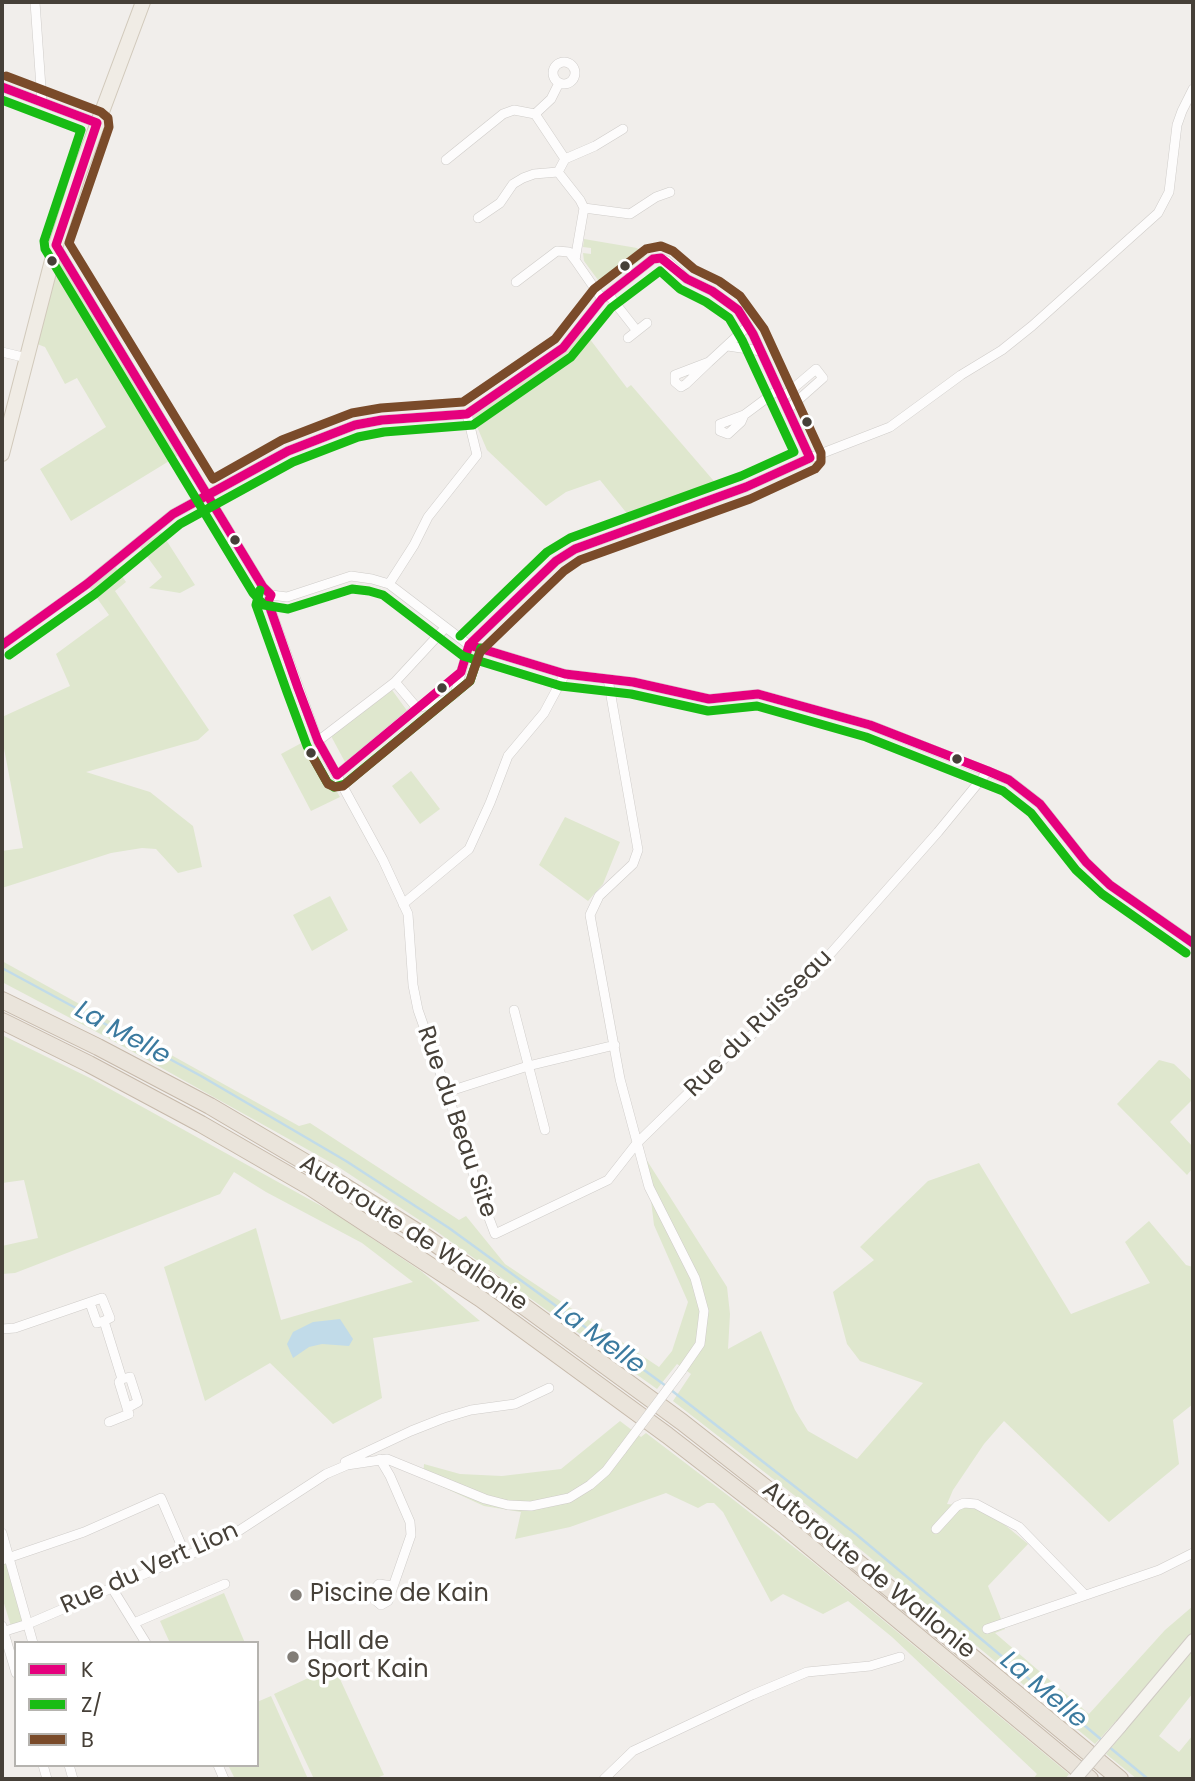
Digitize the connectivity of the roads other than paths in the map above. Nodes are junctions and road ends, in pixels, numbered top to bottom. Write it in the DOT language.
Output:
graph roads {
  1 [pos="35,2"];
  2 [pos="143,2"];
  3 [pos="559,83"];
  4 [pos="2,87"];
  5 [pos="1193,89"];
  6 [pos="42,102"];
  7 [pos="535,114"];
  8 [pos="97,123"];
  9 [pos="624,129"];
  10 [pos="565,159"];
  11 [pos="446,160"];
  12 [pos="558,172"];
  13 [pos="670,192"];
  14 [pos="584,208"];
  15 [pos="478,218"];
  16 [pos="56,245"];
  17 [pos="575,260"];
  18 [pos="516,282"];
  19 [pos="605,296"];
  20 [pos="647,323"];
  21 [pos="748,326"];
  22 [pos="637,331"];
  23 [pos="628,338"];
  24 [pos="728,346"];
  25 [pos="761,351"];
  26 [pos="2,352"];
  27 [pos="27,358"];
  28 [pos="709,362"];
  29 [pos="781,393"];
  30 [pos="788,409"];
  31 [pos="467,414"];
  32 [pos="744,415"];
  33 [pos="2,454"];
  34 [pos="810,458"];
  35 [pos="209,495"];
  36 [pos="389,584"];
  37 [pos="271,595"];
  38 [pos="445,628"];
  39 [pos="2,645"];
  40 [pos="469,645"];
  41 [pos="565,674"];
  42 [pos="608,679"];
  43 [pos="395,682"];
  44 [pos="419,708"];
  45 [pos="318,741"];
  46 [pos="988,771"];
  47 [pos="337,775"];
  48 [pos="403,904"];
  49 [pos="1193,943"];
  50 [pos="2,1000"];
  51 [pos="514,1010"];
  52 [pos="2,1021"];
  53 [pos="615,1045"];
  54 [pos="528,1066"];
  55 [pos="447,1092"];
  56 [pos="545,1129"];
  57 [pos="637,1143"];
  58 [pos="495,1234"];
  59 [pos="2,1329"];
  60 [pos="549,1388"];
  61 [pos="109,1422"];
  62 [pos="385,1443"];
  63 [pos="384,1459"];
  64 [pos="340,1468"];
  65 [pos="936,1529"];
  66 [pos="2,1533"];
  67 [pos="1193,1553"];
  68 [pos="186,1556"];
  69 [pos="6,1559"];
  70 [pos="225,1584"];
  71 [pos="392,1586"];
  72 [pos="112,1588"];
  73 [pos="1085,1595"];
  74 [pos="134,1623"];
  75 [pos="28,1624"];
  76 [pos="987,1629"];
  77 [pos="2,1630"];
  78 [pos="1193,1640"];
  79 [pos="32,1641"];
  80 [pos="145,1641"];
  81 [pos="900,1657"];
  82 [pos="14,1667"];
  83 [pos="604,1779"];
  84 [pos="1075,1779"];
  85 [pos="1090,1779"];
  86 [pos="1120,1779"];
  1 -- 6 [label="street"];
  2 -- 8 [label="main road"];
  3 -- 7 [label="street"];
  4 -- 6 [label="street"];
  5 -- 34 [label="street"];
  6 -- 8 [label="street"];
  7 -- 10 [label="street"];
  7 -- 11 [label="street"];
  8 -- 16 [label="main road"];
  9 -- 10 [label="street"];
  10 -- 12 [label="street"];
  12 -- 14 [label="street"];
  12 -- 15 [label="street"];
  13 -- 14 [label="street"];
  14 -- 17 [label="street"];
  16 -- 27 [label="main road"];
  16 -- 35 [label="street"];
  17 -- 18 [label="street"];
  17 -- 19 [label="street"];
  19 -- 21 [label="street"];
  19 -- 22 [label="street"];
  19 -- 31 [label="street"];
  20 -- 22 [label="street"];
  21 -- 24 [label="street"];
  21 -- 25 [label="street"];
  22 -- 23 [label="street"];
  24 -- 25 [label="street"];
  24 -- 28 [label="street"];
  25 -- 29 [label="street"];
  26 -- 27 [label="street"];
  27 -- 33 [label="main road"];
  29 -- 30 [label="street"];
  29 -- 30 [label="street"];
  29 -- 32 [label="street"];
  30 -- 34 [label="street"];
  31 -- 35 [label="street"];
  31 -- 36 [label="street"];
  34 -- 40 [label="street"];
  35 -- 37 [label="street"];
  35 -- 39 [label="street"];
  36 -- 37 [label="street"];
  36 -- 38 [label="street"];
  37 -- 45 [label="street, Rue du Beau Site"];
  38 -- 40 [label="street"];
  38 -- 43 [label="street"];
  40 -- 41 [label="street"];
  40 -- 44 [label="street"];
  41 -- 42 [label="street"];
  41 -- 48 [label="street"];
  42 -- 46 [label="street"];
  42 -- 53 [label="street"];
  43 -- 44 [label="street"];
  43 -- 45 [label="street"];
  44 -- 47 [label="street"];
  45 -- 47 [label="street, Rue du Beau Site"];
  46 -- 49 [label="street"];
  46 -- 57 [label="street, Rue du Ruisseau"];
  47 -- 48 [label="street, Rue du Beau Site"];
  48 -- 55 [label="street, Rue du Beau Site"];
  50 -- 86 [label="highway, Autoroute de Wallonie"];
  51 -- 54 [label="street"];
  52 -- 85 [label="highway, Autoroute de Wallonie"];
  53 -- 54 [label="street"];
  53 -- 57 [label="street"];
  54 -- 55 [label="street"];
  54 -- 56 [label="street"];
  55 -- 58 [label="street, Rue du Beau Site"];
  57 -- 58 [label="street, Rue du Ruisseau"];
  57 -- 63 [label="street, bridge"];
  59 -- 61 [label="street"];
  60 -- 62 [label="street"];
  62 -- 63 [label="street"];
  62 -- 64 [label="street"];
  63 -- 64 [label="street"];
  63 -- 71 [label="street"];
  64 -- 68 [label="street, Rue du Vert Lion"];
  65 -- 73 [label="street"];
  66 -- 69 [label="street"];
  67 -- 73 [label="street"];
  68 -- 69 [label="street"];
  68 -- 72 [label="street, Rue du Vert Lion"];
  69 -- 75 [label="street"];
  70 -- 74 [label="street"];
  72 -- 74 [label="street"];
  72 -- 75 [label="street, Rue du Vert Lion"];
  73 -- 76 [label="street"];
  74 -- 80 [label="street"];
  75 -- 77 [label="street, Rue du Vert Lion"];
  75 -- 79 [label="street"];
  77 -- 82 [label="street"];
  78 -- 84 [label="street, bridge"];
  81 -- 83 [label="street"];
}
